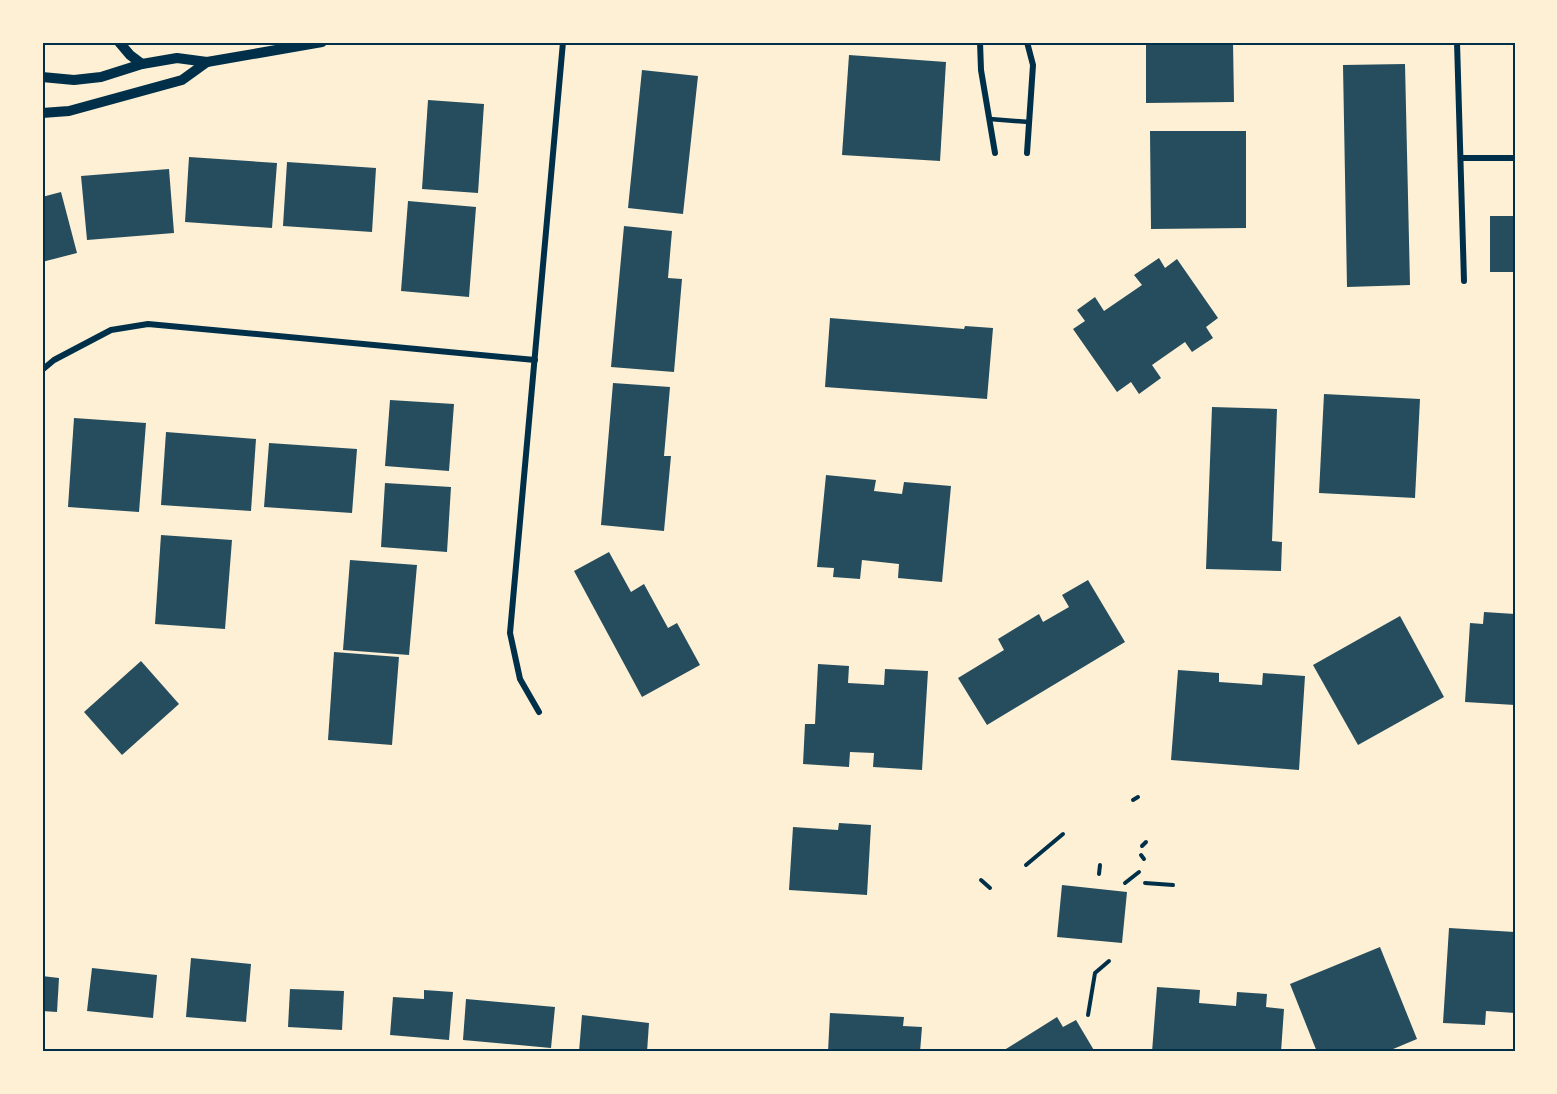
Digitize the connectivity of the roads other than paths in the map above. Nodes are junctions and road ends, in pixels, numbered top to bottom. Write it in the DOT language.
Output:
graph roads {
  1 [pos="119,42"];
  2 [pos="322,42"];
  3 [pos="563,42"];
  4 [pos="981,42"];
  5 [pos="1027,42"];
  6 [pos="1457,42"];
  7 [pos="207,62"];
  8 [pos="142,64"];
  9 [pos="42,77"];
  10 [pos="42,113"];
  11 [pos="990,119"];
  12 [pos="1030,122"];
  13 [pos="995,153"];
  14 [pos="1027,153"];
  15 [pos="1461,158"];
  16 [pos="1515,158"];
  17 [pos="1464,281"];
  18 [pos="535,360"];
  19 [pos="42,370"];
  20 [pos="539,712"];
  1 -- 8 [label="street"];
  2 -- 7 [label="street"];
  3 -- 18 [label="street"];
  4 -- 11 [label="street"];
  5 -- 12 [label="street"];
  6 -- 15 [label="street"];
  7 -- 8 [label="street"];
  7 -- 10 [label="street"];
  8 -- 9 [label="street"];
  11 -- 12 [label="lane"];
  11 -- 13 [label="street"];
  12 -- 14 [label="street"];
  15 -- 16 [label="street"];
  15 -- 17 [label="street"];
  18 -- 19 [label="street"];
  18 -- 20 [label="street"];
}
